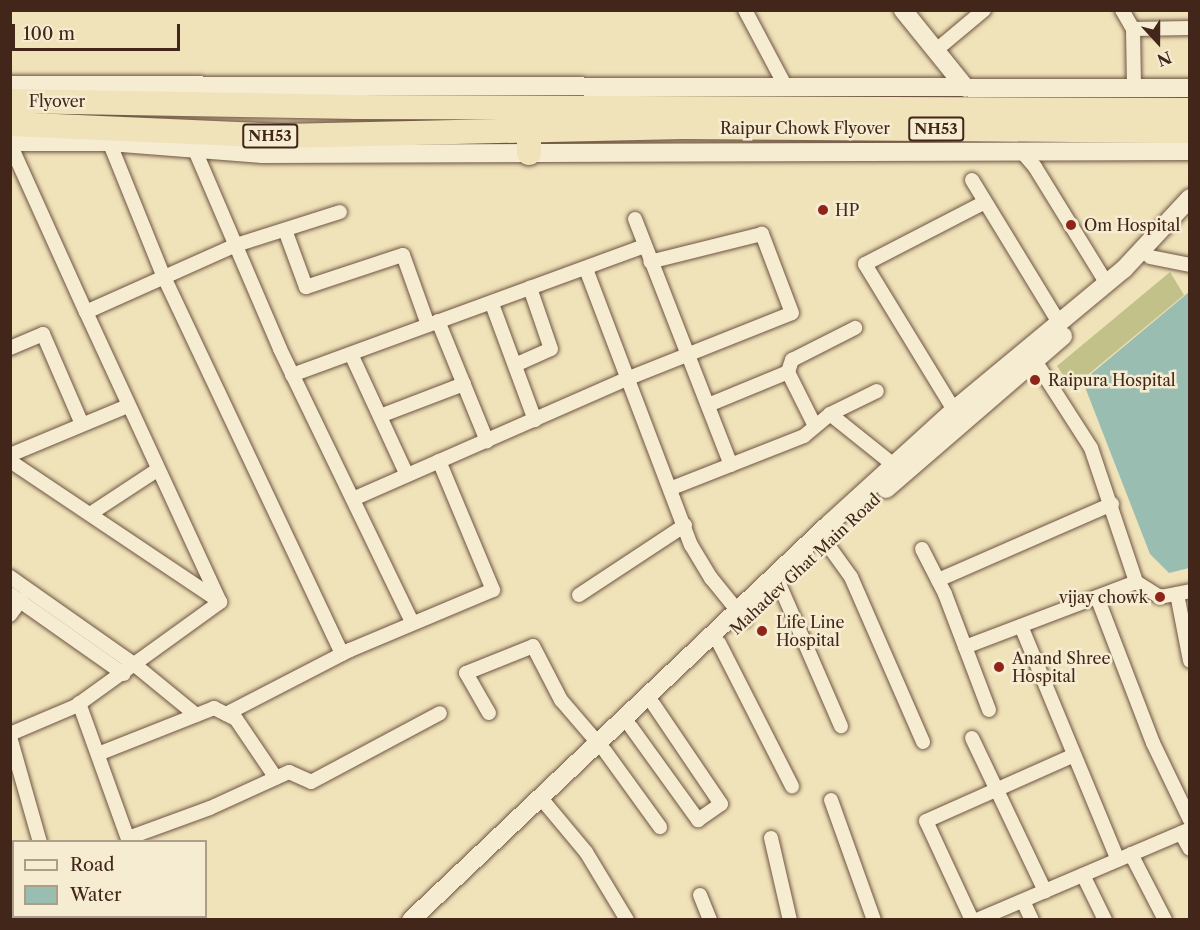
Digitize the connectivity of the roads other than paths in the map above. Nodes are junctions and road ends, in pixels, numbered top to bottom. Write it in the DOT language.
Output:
graph roads {
  1 [pos="745,10"];
  2 [pos="903,10"];
  3 [pos="984,10"];
  4 [pos="1122,10"];
  5 [pos="1190,28"];
  6 [pos="1133,29"];
  7 [pos="934,51"];
  8 [pos="10,85"];
  9 [pos="786,87"];
  10 [pos="966,88"];
  11 [pos="1134,88"];
  12 [pos="1190,88"];
  13 [pos="105,94"];
  14 [pos="549,96"];
  15 [pos="10,102"];
  16 [pos="1190,111"];
  17 [pos="684,117"];
  18 [pos="10,124"];
  19 [pos="1190,131"];
  20 [pos="107,135"];
  21 [pos="191,141"];
  22 [pos="529,141"];
  23 [pos="10,143"];
  24 [pos="1190,151"];
  25 [pos="1022,152"];
  26 [pos="972,180"];
  27 [pos="1190,198"];
  28 [pos="983,203"];
  29 [pos="340,212"];
  30 [pos="1190,215"];
  31 [pos="635,219"];
  32 [pos="285,230"];
  33 [pos="236,245"];
  34 [pos="644,246"];
  35 [pos="1150,257"];
  36 [pos="650,262"];
  37 [pos="1190,265"];
  38 [pos="586,269"];
  39 [pos="163,276"];
  40 [pos="1107,284"];
  41 [pos="530,288"];
  42 [pos="492,304"];
  43 [pos="86,312"];
  44 [pos="433,323"];
  45 [pos="1060,324"];
  46 [pos="855,328"];
  47 [pos="10,348"];
  48 [pos="351,354"];
  49 [pos="687,355"];
  50 [pos="1032,355"];
  51 [pos="515,365"];
  52 [pos="788,372"];
  53 [pos="292,375"];
  54 [pos="629,378"];
  55 [pos="464,384"];
  56 [pos="878,391"];
  57 [pos="708,405"];
  58 [pos="128,406"];
  59 [pos="954,410"];
  60 [pos="830,414"];
  61 [pos="380,416"];
  62 [pos="535,420"];
  63 [pos="82,424"];
  64 [pos="815,426"];
  65 [pos="487,441"];
  66 [pos="10,455"];
  67 [pos="10,461"];
  68 [pos="439,461"];
  69 [pos="731,465"];
  70 [pos="899,469"];
  71 [pos="157,470"];
  72 [pos="407,475"];
  73 [pos="672,488"];
  74 [pos="353,499"];
  75 [pos="1112,504"];
  76 [pos="90,514"];
  77 [pos="685,525"];
  78 [pos="823,538"];
  79 [pos="922,549"];
  80 [pos="10,577"];
  81 [pos="938,580"];
  82 [pos="1136,582"];
  83 [pos="780,586"];
  84 [pos="1183,592"];
  85 [pos="579,595"];
  86 [pos="16,597"];
  87 [pos="1096,597"];
  88 [pos="220,602"];
  89 [pos="10,615"];
  90 [pos="741,616"];
  91 [pos="412,622"];
  92 [pos="1021,626"];
  93 [pos="719,643"];
  94 [pos="965,647"];
  95 [pos="342,654"];
  96 [pos="1190,661"];
  97 [pos="129,670"];
  98 [pos="79,704"];
  99 [pos="654,705"];
  100 [pos="989,710"];
  101 [pos="440,713"];
  102 [pos="489,713"];
  103 [pos="226,714"];
  104 [pos="196,715"];
  105 [pos="841,726"];
  106 [pos="631,727"];
  107 [pos="10,735"];
  108 [pos="972,738"];
  109 [pos="923,742"];
  110 [pos="601,747"];
  111 [pos="98,754"];
  112 [pos="1072,756"];
  113 [pos="276,778"];
  114 [pos="792,786"];
  115 [pos="997,790"];
  116 [pos="831,800"];
  117 [pos="544,801"];
  118 [pos="1190,820"];
  119 [pos="660,827"];
  120 [pos="1185,831"];
  121 [pos="771,838"];
  122 [pos="39,840"];
  123 [pos="128,840"];
  124 [pos="1190,849"];
  125 [pos="1131,854"];
  126 [pos="1118,860"];
  127 [pos="1083,875"];
  128 [pos="1045,891"];
  129 [pos="700,895"];
  130 [pos="1023,901"];
  131 [pos="424,917"];
  132 [pos="622,918"];
  133 [pos="710,920"];
  134 [pos="790,920"];
  135 [pos="874,920"];
  136 [pos="972,920"];
  137 [pos="977,920"];
  138 [pos="1032,920"];
  139 [pos="1105,920"];
  140 [pos="1166,920"];
  1 -- 9 [label="street"];
  2 -- 7 [label="street"];
  3 -- 7 [label="street"];
  4 -- 6 [label="street"];
  5 -- 6 [label="street"];
  6 -- 11 [label="street"];
  7 -- 10 [label="street"];
  8 -- 13 [label="street"];
  9 -- 10 [label="street"];
  9 -- 14 [label="street"];
  10 -- 11 [label="street"];
  11 -- 12 [label="street"];
  13 -- 14 [label="highway, NH53"];
  13 -- 15 [label="highway, Flyover / NH53"];
  14 -- 17 [label="highway, Raipur Chowk Flyover / NH53"];
  16 -- 17 [label="highway, Raipur Chowk Flyover / NH53"];
  17 -- 19 [label="highway, Raipur Chowk Flyover / NH53"];
  17 -- 22 [label="highway, Raipur Chowk Flyover / NH53"];
  18 -- 20 [label="highway, NH53"];
  20 -- 21 [label="highway, NH53"];
  20 -- 23 [label="street"];
  20 -- 39 [label="street"];
  21 -- 22 [label="highway, NH53"];
  21 -- 33 [label="street"];
  22 -- 25 [label="street"];
  23 -- 43 [label="street"];
  24 -- 25 [label="street"];
  25 -- 40 [label="street"];
  26 -- 28 [label="street"];
  27 -- 40 [label="street"];
  28 -- 45 [label="street"];
  28 -- 59 [label="street"];
  29 -- 32 [label="street"];
  30 -- 35 [label="street, Mahadev Ghat Main Road"];
  31 -- 34 [label="street"];
  32 -- 33 [label="street"];
  32 -- 44 [label="street"];
  33 -- 39 [label="street"];
  33 -- 53 [label="street"];
  34 -- 36 [label="street"];
  34 -- 38 [label="street"];
  35 -- 37 [label="street"];
  35 -- 50 [label="street, Mahadev Ghat Main Road"];
  36 -- 49 [label="street"];
  36 -- 49 [label="street"];
  38 -- 41 [label="street"];
  38 -- 54 [label="street"];
  39 -- 43 [label="street"];
  39 -- 95 [label="street"];
  40 -- 45 [label="street"];
  41 -- 42 [label="street"];
  41 -- 51 [label="street"];
  42 -- 44 [label="street"];
  42 -- 51 [label="street"];
  43 -- 58 [label="street"];
  44 -- 48 [label="street"];
  44 -- 55 [label="street"];
  45 -- 50 [label="street"];
  46 -- 52 [label="street"];
  47 -- 63 [label="street"];
  48 -- 53 [label="street"];
  48 -- 61 [label="street"];
  49 -- 54 [label="street"];
  49 -- 57 [label="street"];
  50 -- 59 [label="street"];
  50 -- 70 [label="street, Mahadev Ghat Main Road"];
  50 -- 75 [label="street"];
  51 -- 62 [label="street"];
  52 -- 57 [label="street"];
  52 -- 64 [label="street"];
  53 -- 74 [label="street"];
  54 -- 62 [label="street"];
  54 -- 73 [label="street"];
  55 -- 61 [label="street"];
  55 -- 65 [label="street"];
  56 -- 60 [label="street"];
  57 -- 69 [label="street"];
  58 -- 63 [label="street"];
  58 -- 71 [label="street"];
  59 -- 70 [label="street"];
  60 -- 64 [label="street"];
  60 -- 70 [label="street"];
  61 -- 72 [label="street"];
  62 -- 65 [label="street"];
  63 -- 66 [label="street"];
  64 -- 69 [label="street"];
  65 -- 68 [label="street"];
  67 -- 76 [label="street"];
  68 -- 72 [label="street"];
  68 -- 91 [label="street"];
  69 -- 73 [label="street"];
  70 -- 78 [label="street, Mahadev Ghat Main Road"];
  71 -- 76 [label="street"];
  71 -- 88 [label="street"];
  72 -- 74 [label="street"];
  73 -- 77 [label="street"];
  74 -- 91 [label="street"];
  75 -- 81 [label="street"];
  75 -- 82 [label="street"];
  76 -- 88 [label="street"];
  77 -- 85 [label="street"];
  77 -- 90 [label="street"];
  78 -- 83 [label="street, Mahadev Ghat Main Road"];
  78 -- 90 [label="street"];
  78 -- 109 [label="street"];
  79 -- 81 [label="street"];
  80 -- 97 [label="street"];
  81 -- 94 [label="street"];
  82 -- 84 [label="street"];
  82 -- 87 [label="street"];
  83 -- 90 [label="street, Mahadev Ghat Main Road"];
  83 -- 105 [label="street"];
  84 -- 96 [label="street"];
  86 -- 89 [label="street"];
  86 -- 97 [label="street"];
  87 -- 92 [label="street"];
  87 -- 118 [label="street"];
  88 -- 97 [label="street"];
  90 -- 93 [label="street, Mahadev Ghat Main Road"];
  90 -- 110 [label="street"];
  91 -- 95 [label="street"];
  92 -- 94 [label="street"];
  92 -- 112 [label="street"];
  93 -- 99 [label="street, Mahadev Ghat Main Road"];
  93 -- 114 [label="street"];
  94 -- 100 [label="street"];
  95 -- 103 [label="street"];
  97 -- 98 [label="street"];
  97 -- 104 [label="street"];
  98 -- 107 [label="street"];
  98 -- 111 [label="street"];
  99 -- 106 [label="street, Mahadev Ghat Main Road"];
  99 -- 106 [label="street"];
  101 -- 113 [label="street"];
  102 -- 110 [label="street"];
  103 -- 104 [label="street"];
  103 -- 113 [label="street"];
  104 -- 111 [label="street"];
  106 -- 110 [label="street, Mahadev Ghat Main Road"];
  107 -- 122 [label="street"];
  108 -- 115 [label="street"];
  110 -- 117 [label="street, Mahadev Ghat Main Road"];
  110 -- 119 [label="street"];
  111 -- 123 [label="street"];
  112 -- 115 [label="street"];
  112 -- 126 [label="street"];
  113 -- 123 [label="street"];
  115 -- 128 [label="street"];
  115 -- 136 [label="street"];
  116 -- 135 [label="street"];
  117 -- 131 [label="street, Mahadev Ghat Main Road"];
  117 -- 132 [label="street"];
  120 -- 124 [label="street"];
  120 -- 125 [label="street"];
  121 -- 134 [label="street"];
  125 -- 126 [label="street"];
  125 -- 140 [label="street"];
  126 -- 127 [label="street"];
  127 -- 128 [label="street"];
  127 -- 139 [label="street"];
  128 -- 130 [label="street"];
  129 -- 133 [label="street"];
  130 -- 137 [label="street"];
  130 -- 138 [label="street"];
}
